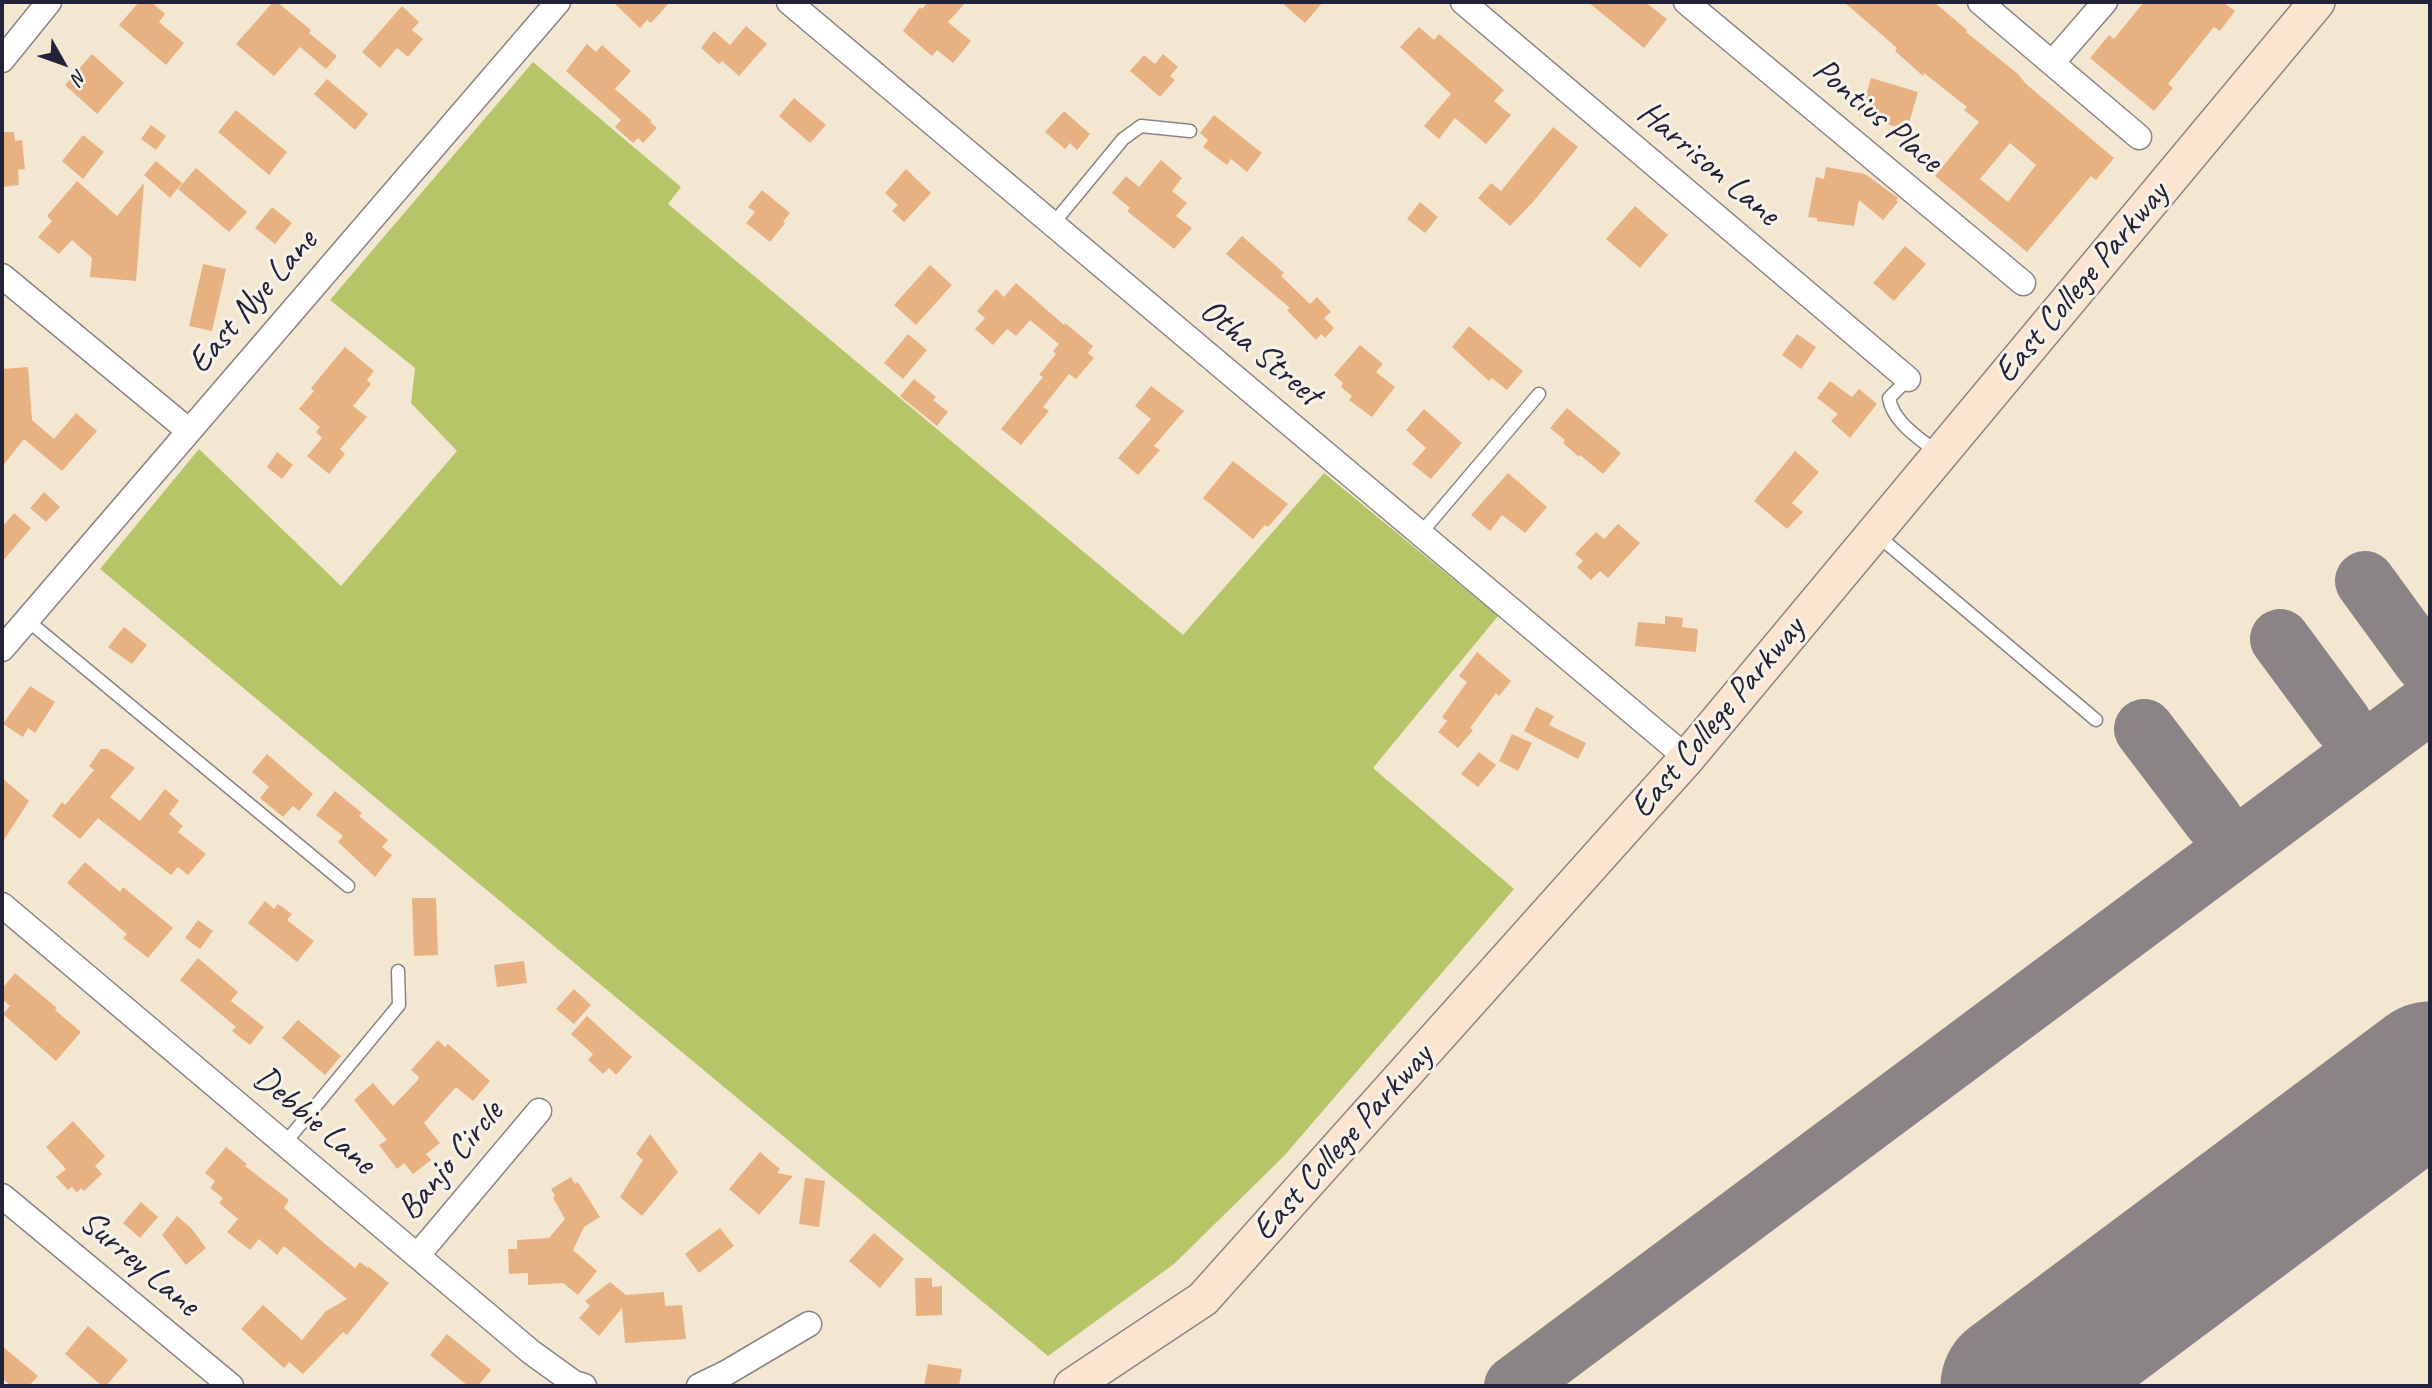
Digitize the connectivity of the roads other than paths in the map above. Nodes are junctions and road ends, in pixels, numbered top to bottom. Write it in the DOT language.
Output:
graph roads {
  1 [pos="49,2"];
  2 [pos="558,2"];
  3 [pos="789,2"];
  4 [pos="1463,2"];
  5 [pos="1686,2"];
  6 [pos="1980,2"];
  7 [pos="2105,2"];
  8 [pos="2317,2"];
  9 [pos="2,60"];
  10 [pos="2052,63"];
  11 [pos="1190,131"];
  12 [pos="2139,136"];
  13 [pos="1052,225"];
  14 [pos="2,276"];
  15 [pos="2023,283"];
  16 [pos="1908,379"];
  17 [pos="1539,394"];
  18 [pos="189,431"];
  19 [pos="1940,454"];
  20 [pos="1421,533"];
  21 [pos="1874,533"];
  22 [pos="27,620"];
  23 [pos="2,649"];
  24 [pos="2096,720"];
  25 [pos="1686,758"];
  26 [pos="348,886"];
  27 [pos="2,905"];
  28 [pos="398,971"];
  29 [pos="539,1111"];
  30 [pos="285,1143"];
  31 [pos="2,1196"];
  32 [pos="417,1256"];
  33 [pos="809,1324"];
  34 [pos="231,1386"];
  35 [pos="584,1386"];
  36 [pos="699,1386"];
  37 [pos="1072,1386"];
  1 -- 9 [label="street"];
  2 -- 18 [label="street, East Nye Lane"];
  3 -- 13 [label="street, Otha Street"];
  4 -- 16 [label="street, Harrison Lane"];
  5 -- 15 [label="street, Pontius Place"];
  6 -- 10 [label="street"];
  7 -- 10 [label="street"];
  8 -- 19 [label="main road, East College Parkway"];
  10 -- 12 [label="street"];
  11 -- 13 [label="lane"];
  13 -- 20 [label="street, Otha Street"];
  14 -- 18 [label="street"];
  16 -- 19 [label="lane"];
  17 -- 20 [label="lane"];
  18 -- 22 [label="street, East Nye Lane"];
  19 -- 21 [label="main road, East College Parkway"];
  20 -- 25 [label="street, Otha Street"];
  21 -- 24 [label="lane"];
  21 -- 25 [label="main road, East College Parkway"];
  22 -- 23 [label="street, East Nye Lane"];
  22 -- 26 [label="lane"];
  25 -- 37 [label="main road, East College Parkway"];
  27 -- 30 [label="street, Debbie Lane"];
  28 -- 30 [label="lane"];
  29 -- 32 [label="street, Banjo Circle"];
  30 -- 32 [label="street, Debbie Lane"];
  31 -- 34 [label="street, Surrey Lane"];
  32 -- 35 [label="street, Debbie Lane"];
  33 -- 36 [label="street"];
}
